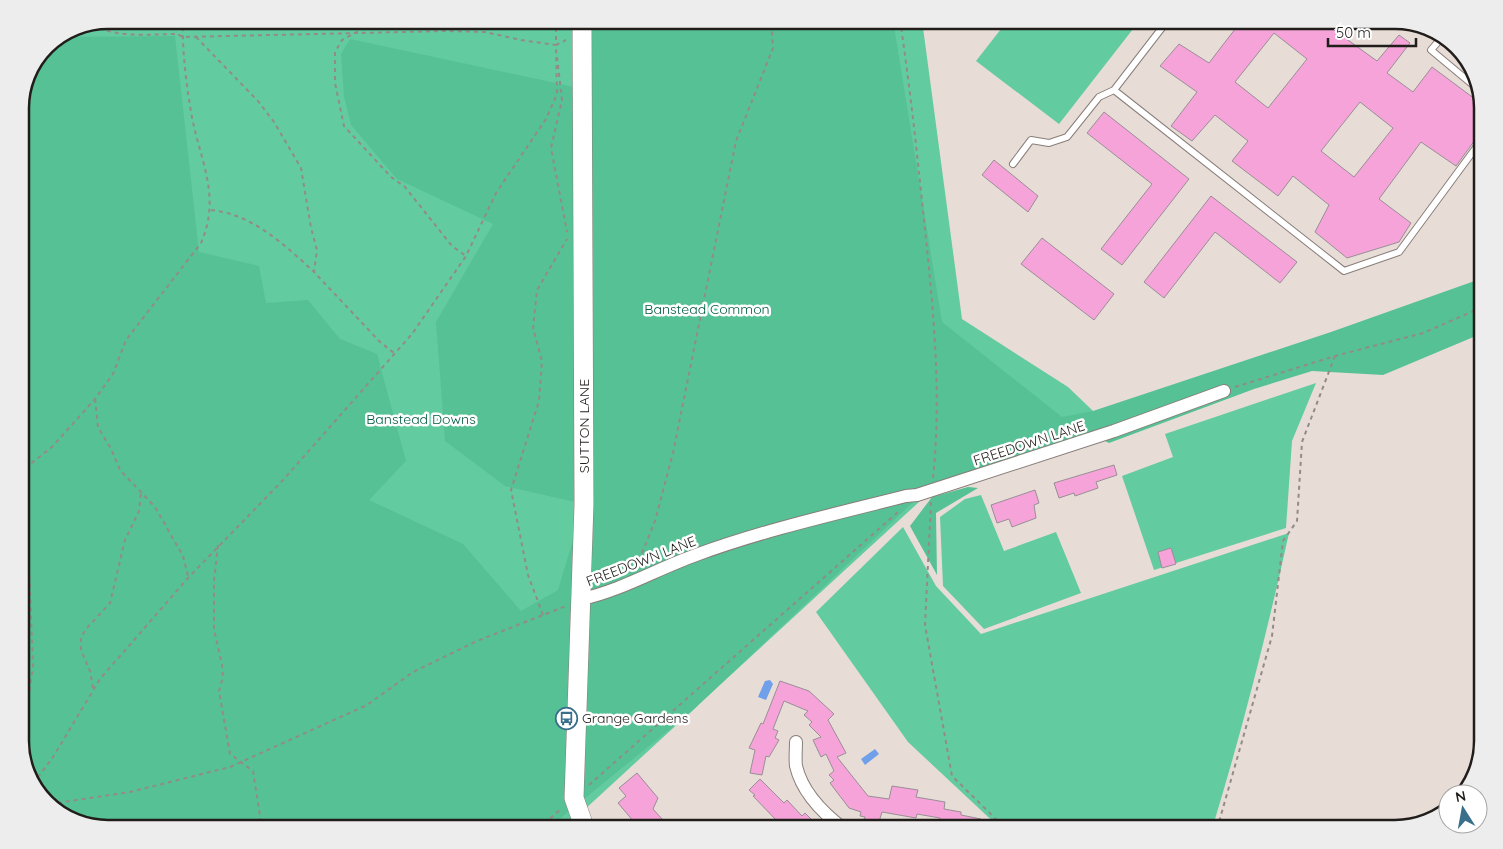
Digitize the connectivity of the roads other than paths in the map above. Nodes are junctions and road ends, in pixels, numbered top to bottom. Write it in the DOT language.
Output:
graph roads {
  1 [pos="582,29"];
  2 [pos="1161,29"];
  3 [pos="1438,41"];
  4 [pos="1470,83"];
  5 [pos="1114,90"];
  6 [pos="1474,150"];
  7 [pos="1013,164"];
  8 [pos="1224,391"];
  9 [pos="582,599"];
  10 [pos="796,742"];
  11 [pos="581,820"];
  12 [pos="833,820"];
  1 -- 9 [label="main road, SUTTON LANE"];
  2 -- 5 [label="lane"];
  3 -- 4 [label="lane"];
  5 -- 6 [label="lane"];
  5 -- 7 [label="lane"];
  8 -- 9 [label="street, FREEDOWN LANE"];
  9 -- 11 [label="main road, SUTTON LANE"];
  10 -- 12 [label="street"];
}
